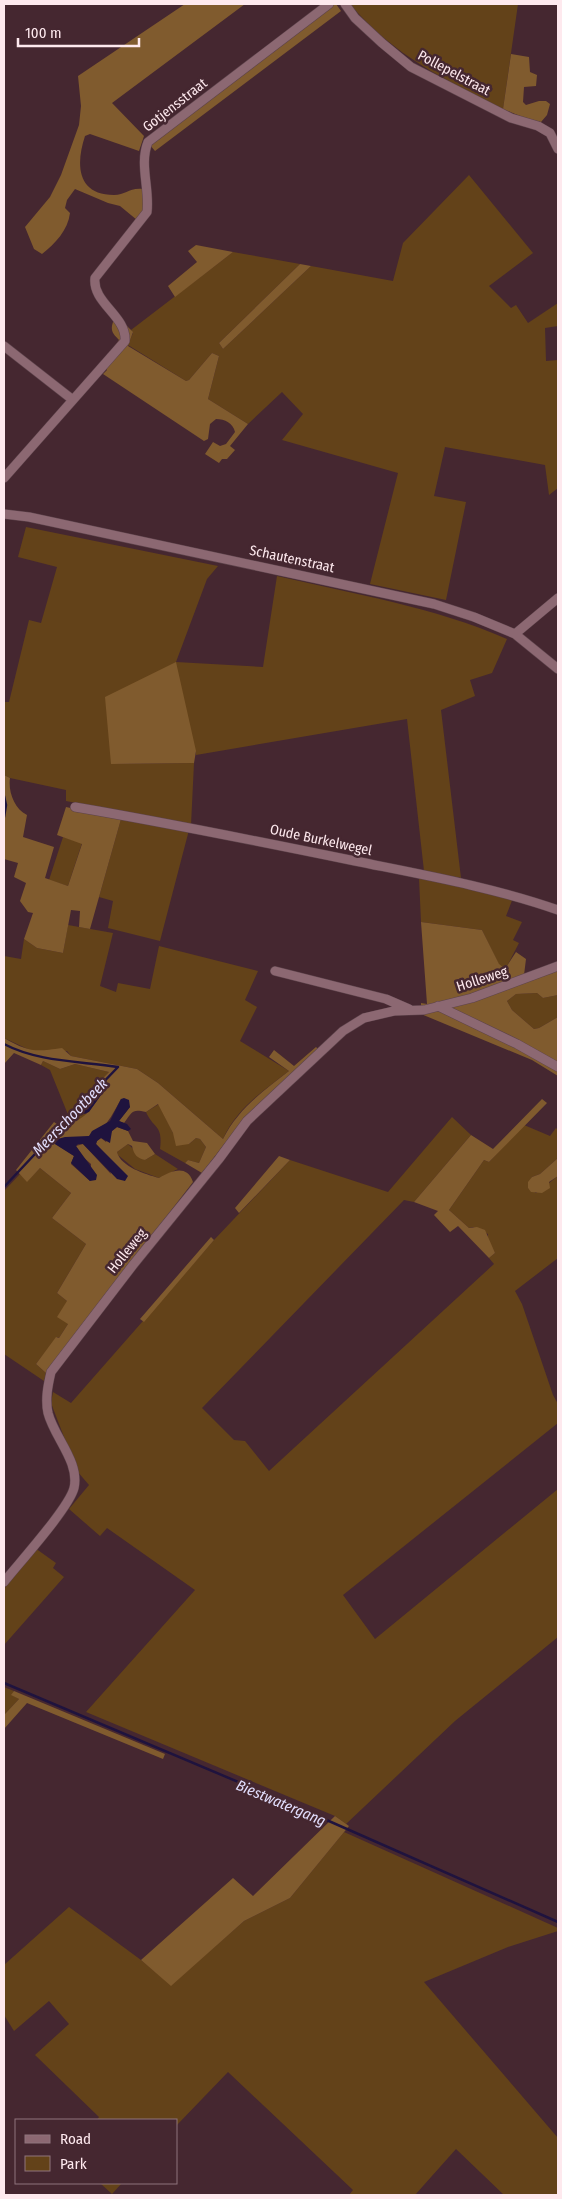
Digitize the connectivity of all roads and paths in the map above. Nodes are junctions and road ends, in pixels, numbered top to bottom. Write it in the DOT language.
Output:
graph roads {
  1 [pos="329,4"];
  2 [pos="345,4"];
  3 [pos="558,150"];
  4 [pos="4,346"];
  5 [pos="73,400"];
  6 [pos="4,478"];
  7 [pos="4,514"];
  8 [pos="558,598"];
  9 [pos="516,634"];
  10 [pos="558,669"];
  11 [pos="75,807"];
  12 [pos="558,910"];
  13 [pos="558,966"];
  14 [pos="275,971"];
  15 [pos="438,1006"];
  16 [pos="412,1010"];
  17 [pos="558,1068"];
  18 [pos="4,1582"];
  1 -- 5 [label="street, Gotjensstraat"];
  2 -- 3 [label="street, Pollepelstraat"];
  4 -- 5 [label="street"];
  5 -- 6 [label="street, Gotjensstraat"];
  7 -- 9 [label="street, Schautenstraat"];
  8 -- 9 [label="street"];
  9 -- 10 [label="street, Schautenstraat"];
  11 -- 12 [label="street, Oude Burkelwegel"];
  13 -- 15 [label="street, Holleweg"];
  14 -- 16 [label="street"];
  15 -- 16 [label="street, Holleweg"];
  15 -- 17 [label="street"];
  16 -- 18 [label="street, Holleweg"];
}
